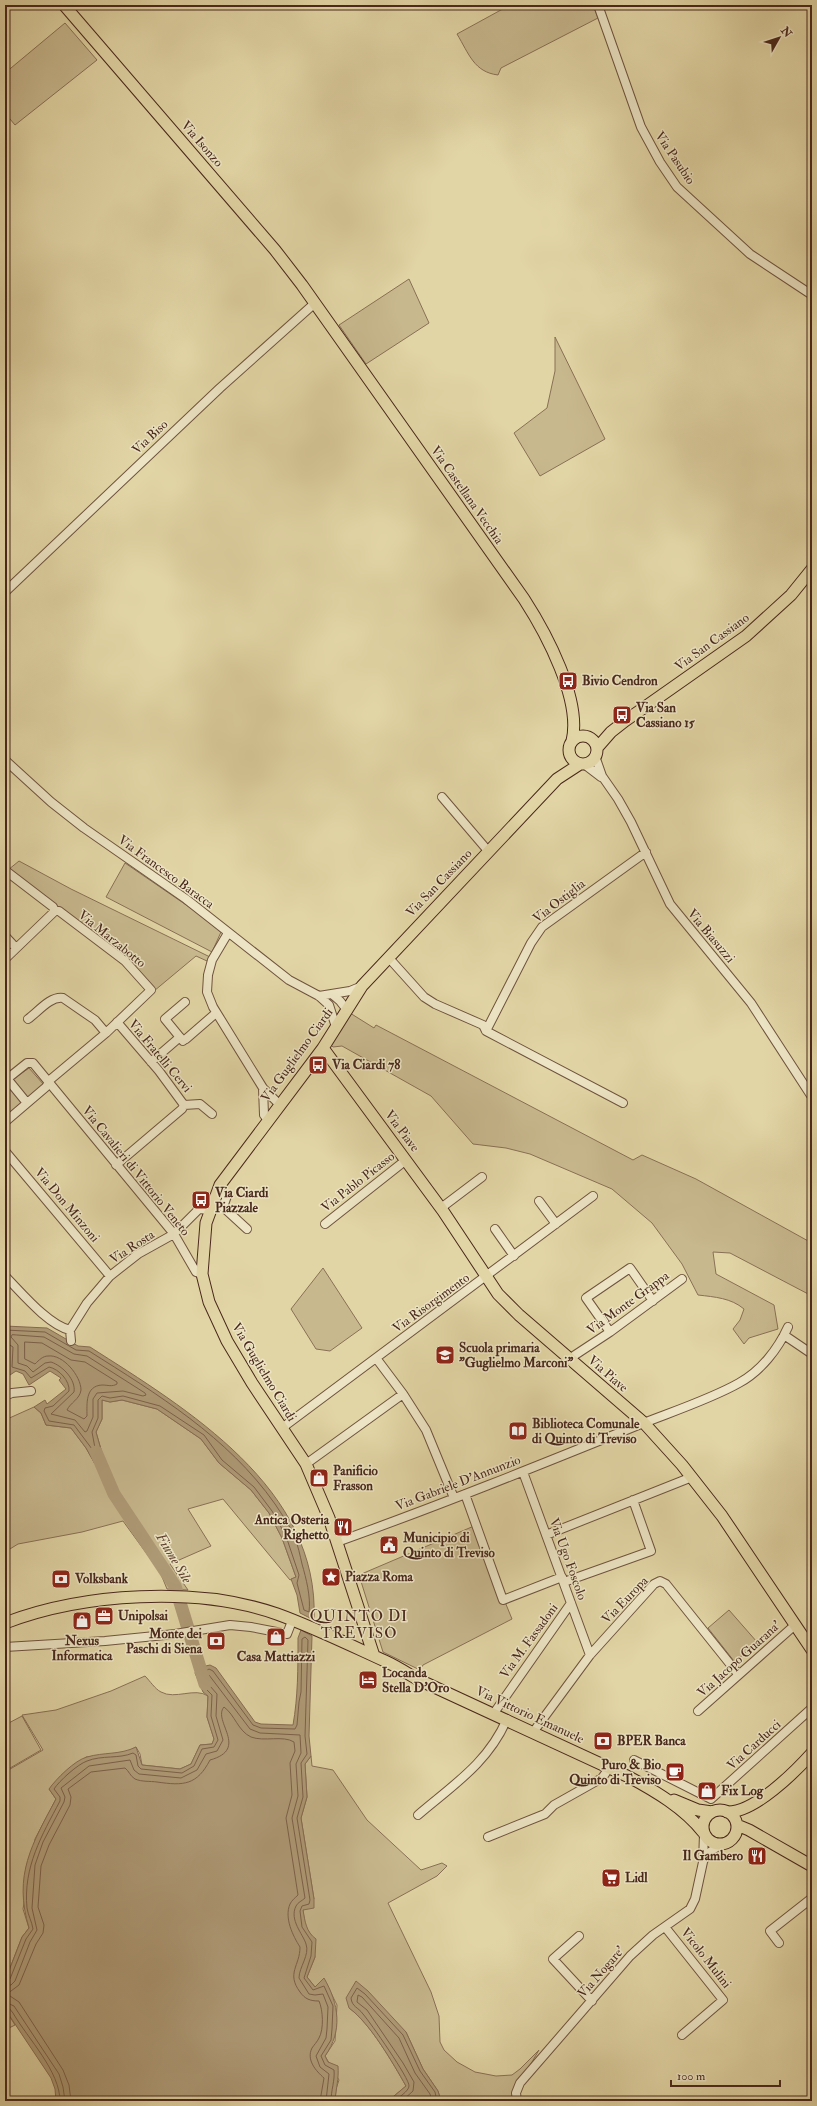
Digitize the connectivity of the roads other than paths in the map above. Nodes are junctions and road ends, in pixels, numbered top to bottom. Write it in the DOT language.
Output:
graph roads {
  1 [pos="64,5"];
  2 [pos="598,5"];
  3 [pos="812,294"];
  4 [pos="315,304"];
  5 [pos="812,569"];
  6 [pos="5,592"];
  7 [pos="573,714"];
  8 [pos="618,726"];
  9 [pos="588,737"];
  10 [pos="572,741"];
  11 [pos="596,752"];
  12 [pos="570,755"];
  13 [pos="5,760"];
  14 [pos="582,764"];
  15 [pos="557,779"];
  16 [pos="606,782"];
  17 [pos="442,797"];
  18 [pos="489,852"];
  19 [pos="646,852"];
  20 [pos="6,871"];
  21 [pos="55,910"];
  22 [pos="228,933"];
  23 [pos="5,936"];
  24 [pos="16,948"];
  25 [pos="388,957"];
  26 [pos="5,959"];
  27 [pos="362,986"];
  28 [pos="151,990"];
  29 [pos="333,995"];
  30 [pos="319,996"];
  31 [pos="185,1002"];
  32 [pos="329,1006"];
  33 [pos="346,1010"];
  34 [pos="216,1013"];
  35 [pos="28,1019"];
  36 [pos="116,1022"];
  37 [pos="336,1027"];
  38 [pos="486,1031"];
  39 [pos="106,1033"];
  40 [pos="183,1039"];
  41 [pos="323,1048"];
  42 [pos="151,1062"];
  43 [pos="6,1077"];
  44 [pos="49,1083"];
  45 [pos="263,1088"];
  46 [pos="812,1097"];
  47 [pos="27,1103"];
  48 [pos="623,1103"];
  49 [pos="184,1105"];
  50 [pos="280,1105"];
  51 [pos="212,1114"];
  52 [pos="268,1120"];
  53 [pos="5,1122"];
  54 [pos="5,1151"];
  55 [pos="406,1160"];
  56 [pos="116,1164"];
  57 [pos="482,1177"];
  58 [pos="217,1191"];
  59 [pos="593,1196"];
  60 [pos="539,1201"];
  61 [pos="441,1208"];
  62 [pos="210,1210"];
  63 [pos="326,1224"];
  64 [pos="556,1224"];
  65 [pos="247,1229"];
  66 [pos="495,1229"];
  67 [pos="174,1234"];
  68 [pos="514,1256"];
  69 [pos="202,1274"];
  70 [pos="5,1276"];
  71 [pos="110,1276"];
  72 [pos="486,1277"];
  73 [pos="682,1279"];
  74 [pos="653,1301"];
  75 [pos="788,1327"];
  76 [pos="70,1330"];
  77 [pos="610,1332"];
  78 [pos="784,1336"];
  79 [pos="71,1341"];
  80 [pos="812,1354"];
  81 [pos="376,1358"];
  82 [pos="569,1359"];
  83 [pos="31,1390"];
  84 [pos="403,1394"];
  85 [pos="5,1396"];
  86 [pos="644,1424"];
  87 [pos="282,1428"];
  88 [pos="306,1464"];
  89 [pos="523,1472"];
  90 [pos="692,1477"];
  91 [pos="465,1494"];
  92 [pos="454,1498"];
  93 [pos="633,1500"];
  94 [pos="546,1535"];
  95 [pos="337,1542"];
  96 [pos="563,1580"];
  97 [pos="571,1603"];
  98 [pos="292,1621"];
  99 [pos="5,1623"];
  100 [pos="795,1624"];
  101 [pos="5,1647"];
  102 [pos="812,1650"];
  103 [pos="590,1655"];
  104 [pos="378,1660"];
  105 [pos="738,1674"];
  106 [pos="812,1708"];
  107 [pos="698,1711"];
  108 [pos="494,1713"];
  109 [pos="507,1719"];
  110 [pos="534,1731"];
  111 [pos="812,1753"];
  112 [pos="634,1760"];
  113 [pos="610,1767"];
  114 [pos="663,1796"];
  115 [pos="752,1805"];
  116 [pos="712,1812"];
  117 [pos="727,1812"];
  118 [pos="418,1815"];
  119 [pos="745,1816"];
  120 [pos="737,1825"];
  121 [pos="703,1833"];
  122 [pos="753,1833"];
  123 [pos="488,1837"];
  124 [pos="727,1842"];
  125 [pos="703,1862"];
  126 [pos="812,1866"];
  127 [pos="812,1898"];
  128 [pos="665,1927"];
  129 [pos="579,1936"];
  130 [pos="779,1943"];
  131 [pos="592,2001"];
  132 [pos="682,2035"];
  133 [pos="517,2101"];
  1 -- 4 [label="main road, Via Isonzo"];
  2 -- 3 [label="street, Via Pasubio"];
  4 -- 6 [label="street, Via Biso"];
  4 -- 7 [label="main road, Via Castellana Vecchia"];
  5 -- 8 [label="main road, Via San Cassiano"];
  7 -- 9 [label="main road, Via Castellana Vecchia"];
  7 -- 10 [label="main road, Via Castellana Vecchia"];
  8 -- 9 [label="main road, Via San Cassiano"];
  8 -- 11 [label="main road, Via San Cassiano"];
  9 -- 10 [label="main road"];
  9 -- 11 [label="main road"];
  10 -- 12 [label="main road"];
  11 -- 14 [label="main road"];
  11 -- 16 [label="street, Via Biasuzzi"];
  12 -- 14 [label="main road"];
  12 -- 15 [label="main road, Via San Cassiano"];
  13 -- 22 [label="street, Via Francesco Baracca"];
  14 -- 15 [label="main road, Via San Cassiano"];
  14 -- 16 [label="street, Via Biasuzzi"];
  15 -- 18 [label="main road, Via San Cassiano"];
  16 -- 19 [label="street, Via Biasuzzi"];
  17 -- 18 [label="street"];
  18 -- 25 [label="main road, Via San Cassiano"];
  19 -- 38 [label="street, Via Ostiglia"];
  19 -- 46 [label="street, Via Biasuzzi"];
  20 -- 21 [label="street, Via Marzabotto"];
  21 -- 24 [label="street"];
  21 -- 28 [label="street, Via Marzabotto"];
  22 -- 30 [label="street, Via Francesco Baracca"];
  22 -- 34 [label="street"];
  23 -- 24 [label="street"];
  24 -- 26 [label="street"];
  25 -- 27 [label="main road, Via San Cassiano"];
  25 -- 38 [label="street"];
  27 -- 29 [label="street"];
  27 -- 33 [label="main road, Via San Cassiano"];
  28 -- 36 [label="street, Via Fratelli Cervi"];
  29 -- 30 [label="street"];
  29 -- 33 [label="street"];
  30 -- 32 [label="street, Via Francesco Baracca"];
  31 -- 40 [label="street"];
  32 -- 33 [label="street"];
  32 -- 37 [label="street, Via Francesco Baracca"];
  33 -- 37 [label="main road, Via Guglielmo Ciardi"];
  34 -- 40 [label="street"];
  34 -- 45 [label="street"];
  35 -- 39 [label="street"];
  36 -- 39 [label="street"];
  36 -- 42 [label="street, Via Fratelli Cervi"];
  37 -- 41 [label="main road, Via Guglielmo Ciardi"];
  38 -- 48 [label="street"];
  39 -- 44 [label="street"];
  40 -- 42 [label="street"];
  41 -- 50 [label="main road, Via Guglielmo Ciardi"];
  41 -- 55 [label="main road, Via Piave"];
  42 -- 49 [label="street, Via Fratelli Cervi"];
  43 -- 44 [label="street, Via Cavalieri di Vittorio Veneto"];
  43 -- 47 [label="street"];
  44 -- 47 [label="street"];
  44 -- 56 [label="street, Via Cavalieri di Vittorio Veneto"];
  45 -- 50 [label="street"];
  45 -- 52 [label="street"];
  47 -- 53 [label="street"];
  49 -- 51 [label="street, Via Fratelli Cervi"];
  49 -- 56 [label="street, Via Fratelli Cervi"];
  50 -- 52 [label="main road, Via Guglielmo Ciardi"];
  52 -- 58 [label="main road, Via Guglielmo Ciardi"];
  54 -- 71 [label="street, Via Don Minzoni"];
  55 -- 61 [label="main road, Via Piave"];
  55 -- 63 [label="street, Via Pablo Picasso"];
  56 -- 67 [label="street, Via Cavalieri di Vittorio Veneto"];
  57 -- 61 [label="street"];
  58 -- 62 [label="main road, Via Guglielmo Ciardi"];
  58 -- 65 [label="street"];
  59 -- 64 [label="street, Via Risorgimento"];
  60 -- 64 [label="street"];
  61 -- 72 [label="main road, Via Piave"];
  62 -- 67 [label="street, Via Rosta"];
  62 -- 69 [label="main road, Via Guglielmo Ciardi"];
  64 -- 68 [label="street, Via Risorgimento"];
  66 -- 68 [label="street"];
  67 -- 69 [label="street, Via Cavalieri di Vittorio Veneto"];
  67 -- 71 [label="street, Via Rosta"];
  68 -- 72 [label="street, Via Risorgimento"];
  69 -- 87 [label="main road, Via Guglielmo Ciardi"];
  70 -- 76 [label="street"];
  71 -- 76 [label="street, Via Rosta"];
  72 -- 81 [label="street, Via Risorgimento"];
  72 -- 82 [label="main road, Via Piave"];
  73 -- 74 [label="street, Via Monte Grappa"];
  74 -- 77 [label="street, Via Monte Grappa"];
  74 -- 77 [label="street"];
  75 -- 78 [label="street, Via Gabriele D'Annunzio"];
  76 -- 79 [label="street"];
  77 -- 82 [label="street, Via Monte Grappa"];
  78 -- 80 [label="street"];
  78 -- 86 [label="street, Via Gabriele D'Annunzio"];
  81 -- 84 [label="street"];
  81 -- 87 [label="street, Via Risorgimento"];
  82 -- 86 [label="main road, Via Piave"];
  83 -- 85 [label="street"];
  84 -- 88 [label="street"];
  84 -- 92 [label="street"];
  86 -- 89 [label="street, Via Gabriele D'Annunzio"];
  86 -- 90 [label="main road, Via Piave"];
  87 -- 88 [label="main road, Via Guglielmo Ciardi"];
  88 -- 95 [label="main road, Via Guglielmo Ciardi"];
  89 -- 91 [label="street, Via Gabriele D'Annunzio"];
  89 -- 94 [label="street, Via Ugo Foscolo"];
  90 -- 93 [label="street"];
  90 -- 100 [label="main road, Via Piave"];
  91 -- 92 [label="street, Via Gabriele D'Annunzio"];
  91 -- 96 [label="street"];
  92 -- 95 [label="street, Via Gabriele D'Annunzio"];
  93 -- 94 [label="street"];
  93 -- 96 [label="street"];
  94 -- 96 [label="street, Via Ugo Foscolo"];
  95 -- 104 [label="main road, Via Guglielmo Ciardi"];
  96 -- 97 [label="street, Via Ugo Foscolo"];
  97 -- 103 [label="street, Via Ugo Foscolo"];
  97 -- 108 [label="street, Via M. Fassadoni"];
  98 -- 99 [label="main road, Via Vittorio Emanuele"];
  98 -- 101 [label="street"];
  98 -- 104 [label="main road, Via Vittorio Emanuele"];
  100 -- 102 [label="main road, Via Piave"];
  100 -- 105 [label="street, Via Jacopo Guarana'"];
  103 -- 105 [label="street, Via Europa"];
  103 -- 110 [label="street, Via Europa"];
  104 -- 108 [label="main road, Via Vittorio Emanuele"];
  105 -- 107 [label="street, Via Jacopo Guarana'"];
  106 -- 112 [label="street, Via Carducci"];
  108 -- 109 [label="main road, Via Vittorio Emanuele"];
  109 -- 110 [label="main road, Via Vittorio Emanuele"];
  109 -- 118 [label="street"];
  110 -- 113 [label="main road, Via Vittorio Emanuele"];
  111 -- 115 [label="main road"];
  113 -- 114 [label="main road, Via Vittorio Emanuele"];
  113 -- 123 [label="street"];
  114 -- 116 [label="main road, Via Vittorio Emanuele"];
  114 -- 121 [label="main road, Via Vittorio Emanuele"];
  115 -- 117 [label="main road"];
  115 -- 119 [label="main road"];
  116 -- 117 [label="main road"];
  116 -- 121 [label="main road"];
  117 -- 120 [label="main road"];
  119 -- 120 [label="main road"];
  119 -- 122 [label="main road"];
  120 -- 122 [label="main road"];
  120 -- 124 [label="main road"];
  121 -- 124 [label="main road"];
  121 -- 125 [label="street, Via Nogare'"];
  122 -- 124 [label="main road"];
  122 -- 126 [label="main road"];
  124 -- 125 [label="street"];
  125 -- 128 [label="street, Via Nogare'"];
  127 -- 130 [label="street"];
  128 -- 131 [label="street, Via Nogare'"];
  128 -- 132 [label="street, Vicolo Mulini"];
  129 -- 131 [label="street"];
  131 -- 133 [label="street, Via Nogare'"];
}
